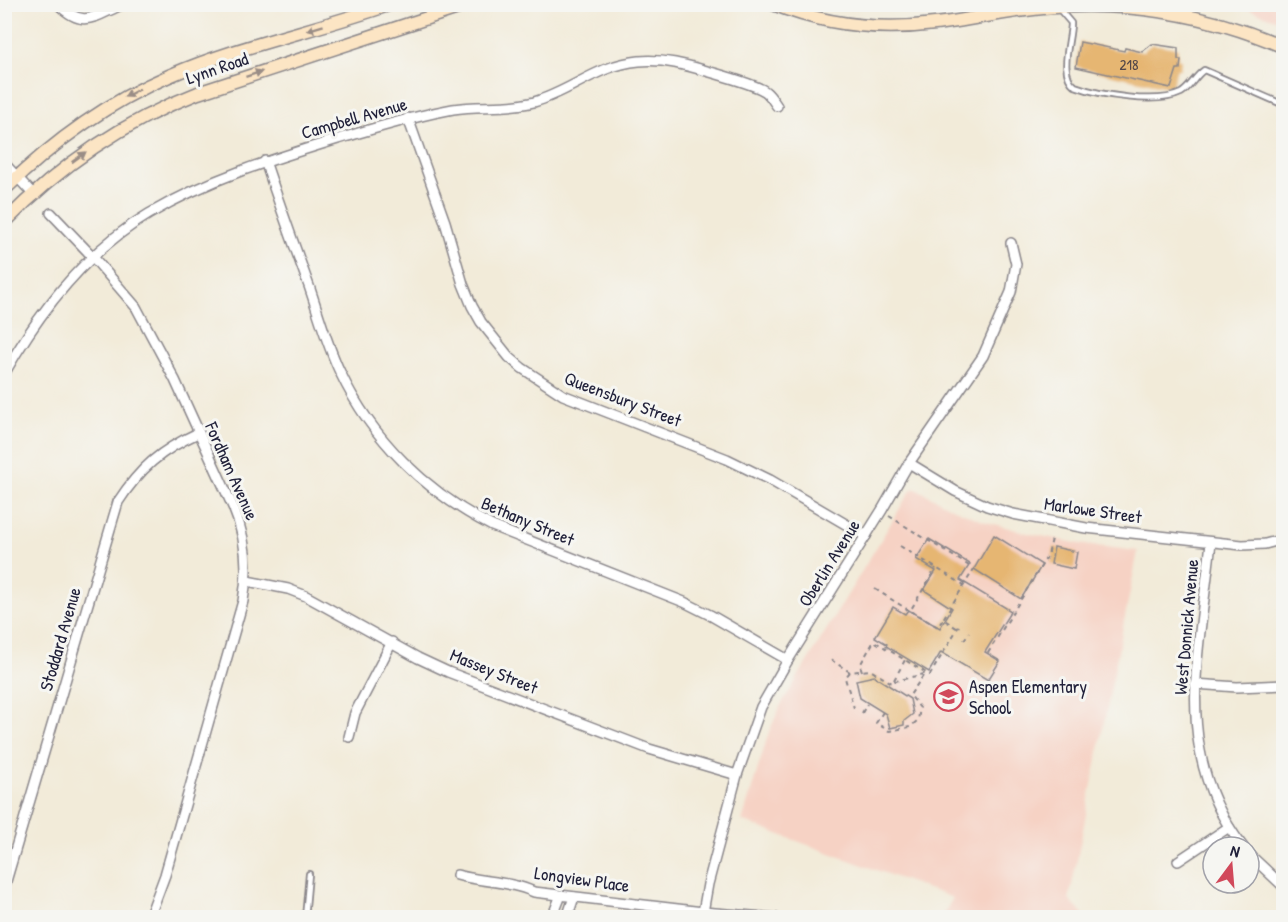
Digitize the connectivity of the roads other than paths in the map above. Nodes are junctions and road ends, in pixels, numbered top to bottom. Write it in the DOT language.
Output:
graph roads {
  1 [pos="58,4"];
  2 [pos="124,4"];
  3 [pos="391,4"];
  4 [pos="471,4"];
  5 [pos="773,4"];
  6 [pos="1058,6"];
  7 [pos="792,8"];
  8 [pos="1176,9"];
  9 [pos="1284,47"];
  10 [pos="1284,105"];
  11 [pos="777,106"];
  12 [pos="408,118"];
  13 [pos="265,161"];
  14 [pos="4,163"];
  15 [pos="17,177"];
  16 [pos="4,189"];
  17 [pos="33,194"];
  18 [pos="51,213"];
  19 [pos="4,223"];
  20 [pos="1011,243"];
  21 [pos="93,257"];
  22 [pos="4,374"];
  23 [pos="198,433"];
  24 [pos="909,464"];
  25 [pos="866,536"];
  26 [pos="1284,539"];
  27 [pos="1211,542"];
  28 [pos="247,581"];
  29 [pos="392,642"];
  30 [pos="788,660"];
  31 [pos="1195,684"];
  32 [pos="1284,685"];
  33 [pos="349,737"];
  34 [pos="737,775"];
  35 [pos="1229,827"];
  36 [pos="1235,835"];
  37 [pos="1178,861"];
  38 [pos="1261,867"];
  39 [pos="309,873"];
  40 [pos="457,875"];
  41 [pos="1284,887"];
  42 [pos="4,888"];
  43 [pos="561,895"];
  44 [pos="574,897"];
  45 [pos="703,915"];
  46 [pos="149,918"];
  47 [pos="304,918"];
  48 [pos="552,918"];
  49 [pos="567,918"];
  50 [pos="776,918"];
  1 -- 2 [label="street"];
  3 -- 15 [label="main road, Lynn Road, one-way"];
  17 -- 4 [label="main road, Lynn Road, one-way"];
  5 -- 7 [label="main road"];
  6 -- 7 [label="main road"];
  6 -- 8 [label="main road"];
  6 -- 10 [label="lane"];
  8 -- 9 [label="main road"];
  11 -- 12 [label="street, Campbell Avenue"];
  12 -- 13 [label="street, Campbell Avenue"];
  12 -- 25 [label="street, Queensbury Street"];
  13 -- 21 [label="street, Campbell Avenue"];
  13 -- 30 [label="street, Bethany Street"];
  14 -- 15 [label="street"];
  15 -- 16 [label="main road, Lynn Road"];
  15 -- 17 [label="street"];
  17 -- 19 [label="main road, Lynn Road"];
  18 -- 21 [label="street, Fordham Avenue"];
  20 -- 24 [label="street, Oberlin Avenue"];
  21 -- 22 [label="street, Campbell Avenue"];
  21 -- 23 [label="street, Fordham Avenue"];
  23 -- 28 [label="street, Fordham Avenue"];
  23 -- 42 [label="street, Stoddard Avenue"];
  24 -- 25 [label="street, Oberlin Avenue"];
  24 -- 27 [label="street, Marlowe Street"];
  25 -- 30 [label="street, Oberlin Avenue"];
  26 -- 27 [label="street, Marlowe Street"];
  27 -- 31 [label="street, West Donnick Avenue"];
  28 -- 29 [label="street, Massey Street"];
  28 -- 46 [label="street, Fordham Avenue"];
  29 -- 33 [label="street"];
  29 -- 34 [label="street, Massey Street"];
  30 -- 34 [label="street, Oberlin Avenue"];
  31 -- 32 [label="street"];
  31 -- 35 [label="street, West Donnick Avenue"];
  34 -- 45 [label="street, Oberlin Avenue"];
  35 -- 36 [label="street, West Donnick Avenue"];
  35 -- 37 [label="street"];
  38 -- 41 [label="street"];
  39 -- 47 [label="lane"];
  40 -- 43 [label="street, Longview Place"];
  43 -- 44 [label="street, Longview Place"];
  43 -- 48 [label="street"];
  44 -- 45 [label="street, Longview Place"];
  44 -- 49 [label="street"];
  45 -- 50 [label="street, Longview Place"];
}
